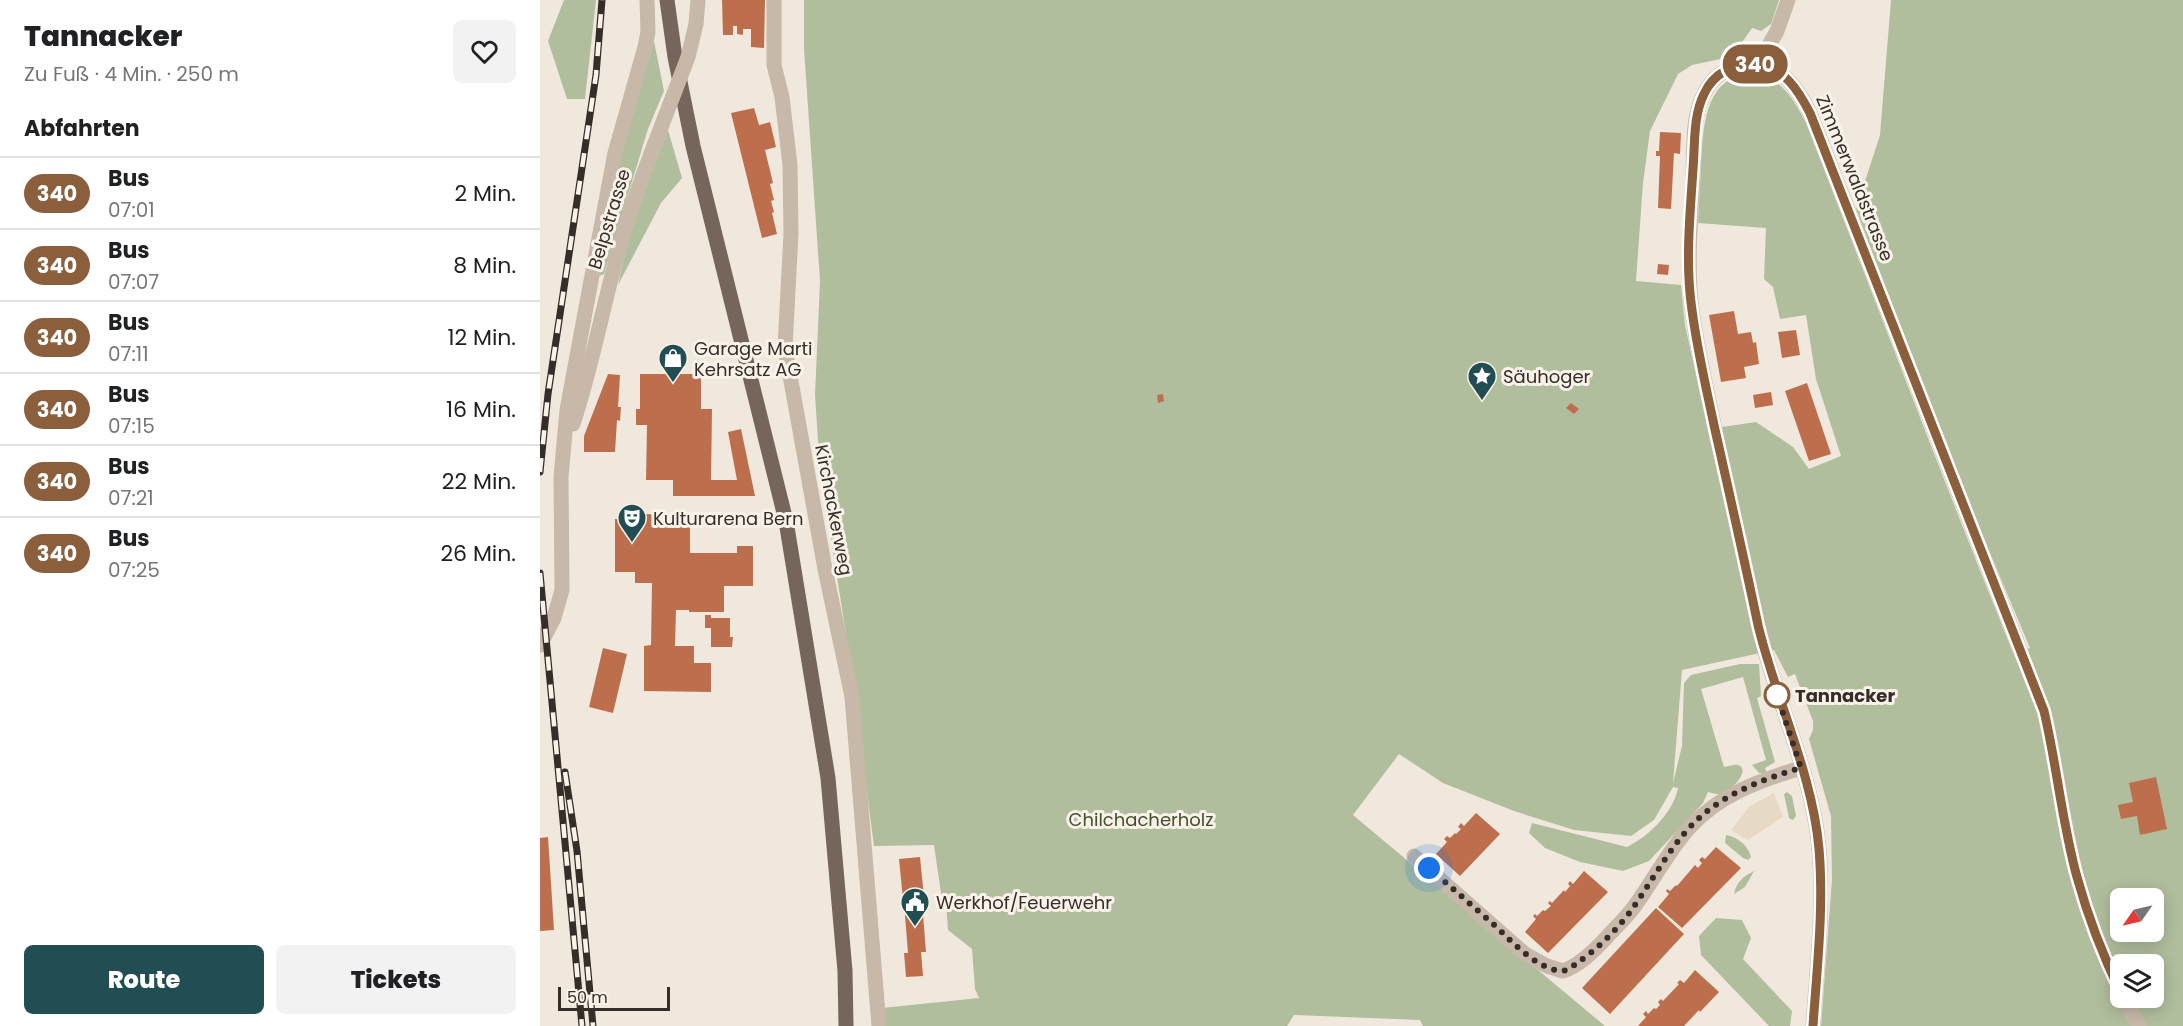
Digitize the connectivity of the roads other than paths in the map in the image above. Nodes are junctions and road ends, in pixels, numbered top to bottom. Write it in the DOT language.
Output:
graph roads {
  1 [pos="647,0"];
  2 [pos="667,0"];
  3 [pos="698,0"];
  4 [pos="774,0"];
  5 [pos="1788,0"];
  6 [pos="1760,65"];
  7 [pos="563,452"];
  8 [pos="540,645"];
  9 [pos="1801,768"];
  10 [pos="1414,856"];
  11 [pos="2110,967"];
  12 [pos="2129,1008"];
  13 [pos="846,1026"];
  14 [pos="879,1026"];
  15 [pos="1813,1026"];
  16 [pos="2139,1026"];
  1 -- 7 [label="street, Belpstrasse"];
  2 -- 13 [label="main road"];
  3 -- 7 [label="street, Belpstrasse, bridge"];
  4 -- 14 [label="street, Kirchackerweg"];
  5 -- 6 [label="street"];
  6 -- 9 [label="street"];
  6 -- 11 [label="street, Zimmerwaldstrasse"];
  7 -- 8 [label="street, Belpstrasse"];
  9 -- 10 [label="street"];
  9 -- 15 [label="street"];
  12 -- 16 [label="street"];
}
